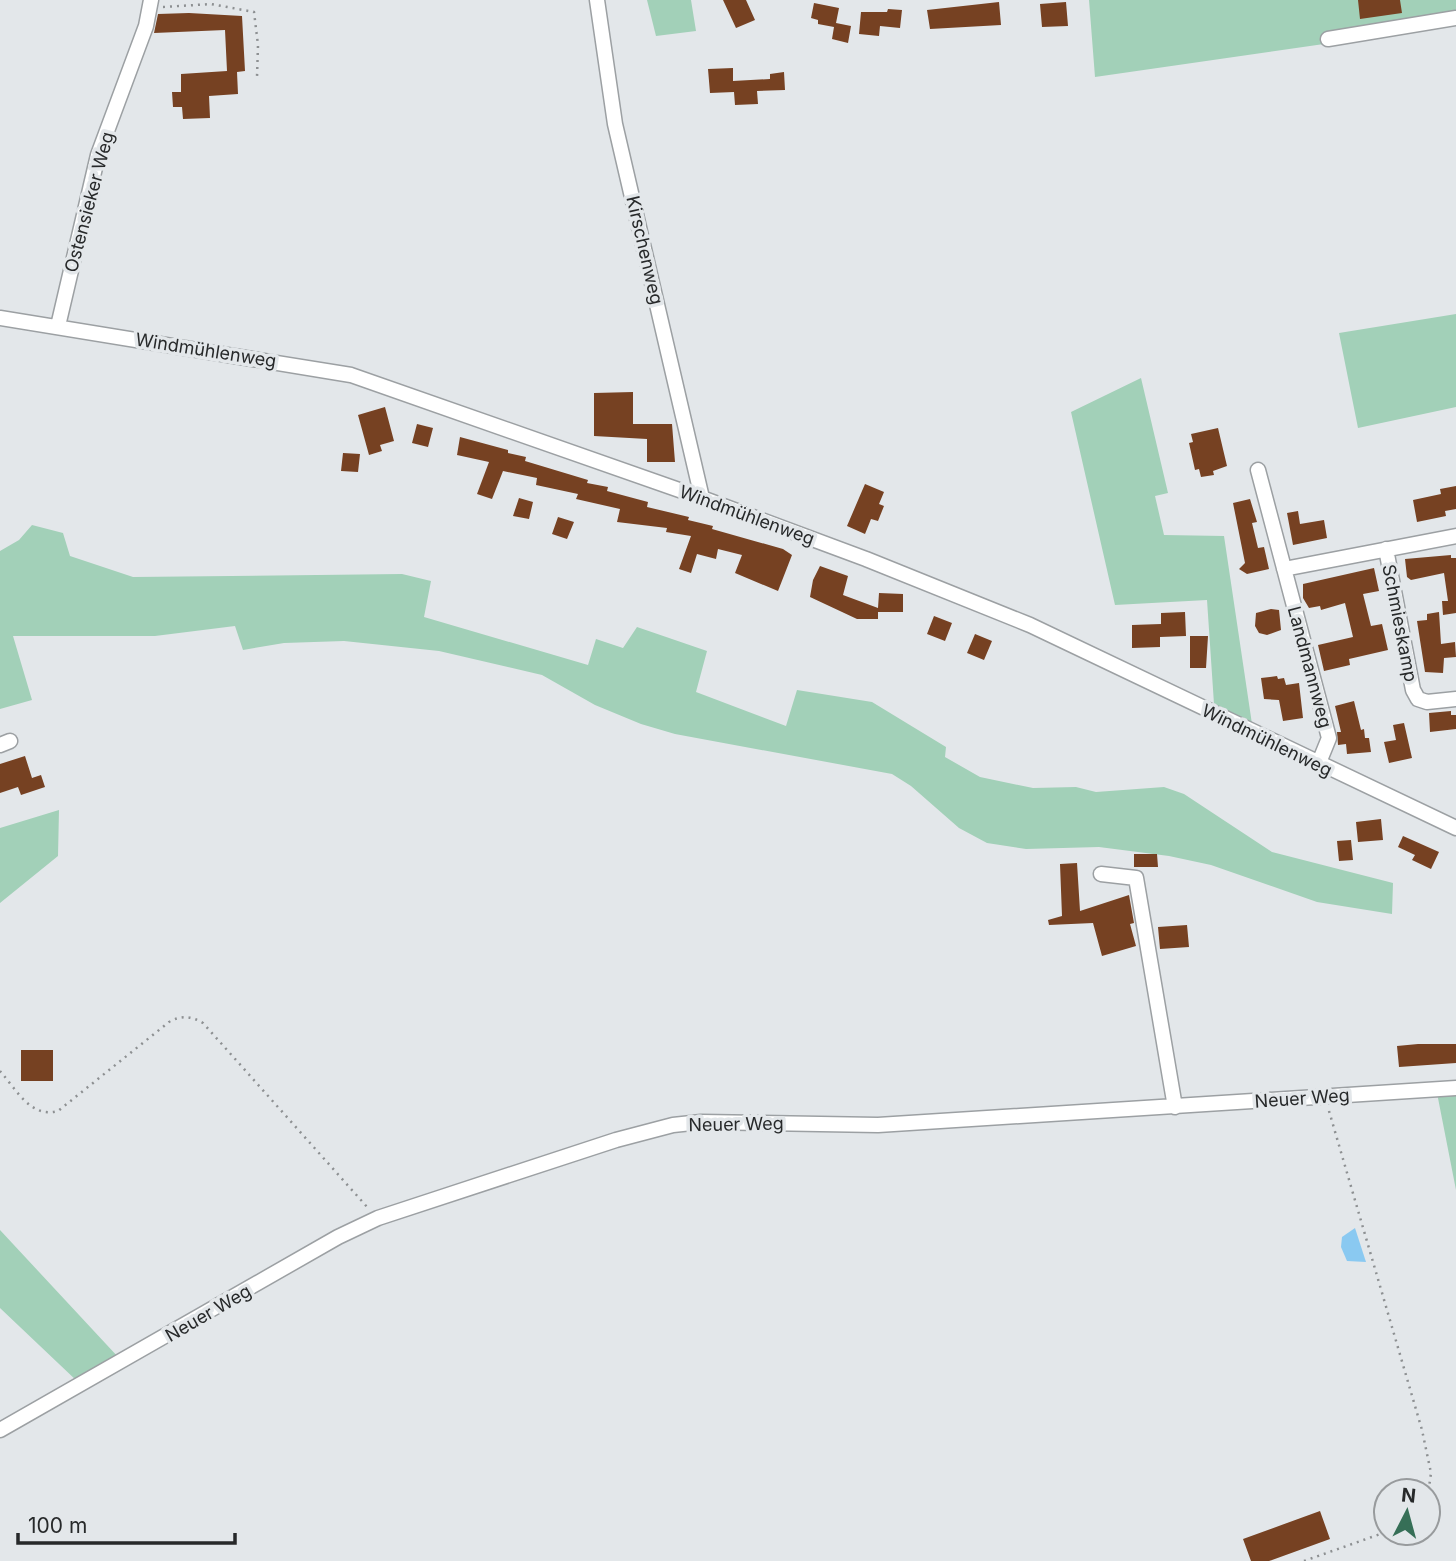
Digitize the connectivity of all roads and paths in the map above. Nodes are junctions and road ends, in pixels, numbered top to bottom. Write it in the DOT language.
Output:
graph roads {
  1 [pos="597,0"];
  2 [pos="150,4"];
  3 [pos="1456,18"];
  4 [pos="1328,39"];
  5 [pos="257,77"];
  6 [pos="0,318"];
  7 [pos="58,326"];
  8 [pos="1258,470"];
  9 [pos="702,498"];
  10 [pos="1456,536"];
  11 [pos="1386,549"];
  12 [pos="1284,569"];
  13 [pos="1456,699"];
  14 [pos="1318,765"];
  15 [pos="1456,828"];
  16 [pos="1101,874"];
  17 [pos="0,1071"];
  18 [pos="1456,1088"];
  19 [pos="1325,1097"];
  20 [pos="1175,1107"];
  21 [pos="378,1218"];
  22 [pos="0,1430"];
  23 [pos="1430,1477"];
  24 [pos="1372,1537"];
  25 [pos="1304,1561"];
  1 -- 9 [label="street, Kirschenweg"];
  2 -- 5 [label="path"];
  2 -- 7 [label="street, Ostensieker Weg"];
  3 -- 4 [label="street"];
  6 -- 7 [label="street, Windmühlenweg"];
  7 -- 9 [label="street, Windmühlenweg"];
  8 -- 12 [label="street, Landmannweg"];
  9 -- 14 [label="street, Windmühlenweg"];
  10 -- 11 [label="street"];
  11 -- 12 [label="street"];
  11 -- 13 [label="street, Schmieskamp"];
  12 -- 14 [label="street, Landmannweg"];
  14 -- 15 [label="street, Windmühlenweg"];
  16 -- 20 [label="street"];
  17 -- 21 [label="path"];
  18 -- 19 [label="street, Neuer Weg"];
  19 -- 20 [label="street, Neuer Weg"];
  19 -- 23 [label="path"];
  20 -- 21 [label="street, Neuer Weg"];
  21 -- 22 [label="street, Neuer Weg"];
  24 -- 25 [label="path"];
}
